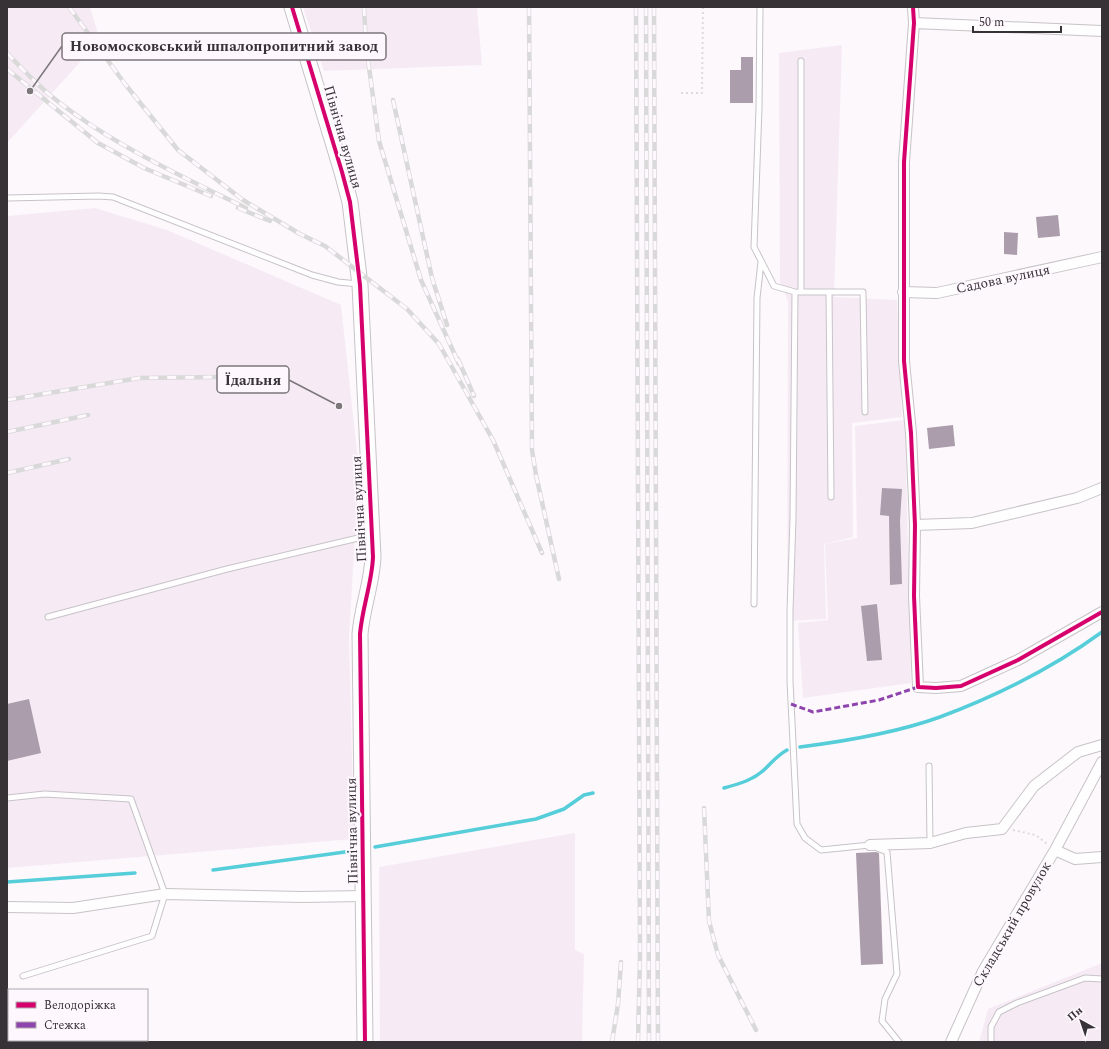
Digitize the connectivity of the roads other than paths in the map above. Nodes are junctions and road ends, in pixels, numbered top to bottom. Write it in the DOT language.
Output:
graph roads {
  1 [pos="292,7"];
  2 [pos="760,7"];
  3 [pos="913,7"];
  4 [pos="914,24"];
  5 [pos="1102,31"];
  6 [pos="801,61"];
  7 [pos="7,198"];
  8 [pos="1102,257"];
  9 [pos="761,262"];
  10 [pos="360,285"];
  11 [pos="798,292"];
  12 [pos="829,292"];
  13 [pos="904,292"];
  14 [pos="866,412"];
  15 [pos="1102,488"];
  16 [pos="831,497"];
  17 [pos="915,525"];
  18 [pos="373,534"];
  19 [pos="754,604"];
  20 [pos="1102,612"];
  21 [pos="48,617"];
  22 [pos="1102,745"];
  23 [pos="1102,762"];
  24 [pos="929,766"];
  25 [pos="7,798"];
  26 [pos="930,843"];
  27 [pos="870,845"];
  28 [pos="1055,850"];
  29 [pos="1102,857"];
  30 [pos="165,894"];
  31 [pos="364,896"];
  32 [pos="7,907"];
  33 [pos="23,976"];
  34 [pos="1102,979"];
  35 [pos="365,1042"];
  36 [pos="898,1042"];
  37 [pos="951,1042"];
  38 [pos="991,1042"];
  1 -- 10 [label="street, Північна вулиця"];
  2 -- 9 [label="lane"];
  3 -- 4 [label="street"];
  4 -- 5 [label="street"];
  4 -- 13 [label="street"];
  6 -- 11 [label="lane"];
  7 -- 10 [label="lane"];
  8 -- 13 [label="street, Садова вулиця"];
  9 -- 11 [label="lane"];
  9 -- 19 [label="lane"];
  10 -- 18 [label="street, Північна вулиця"];
  11 -- 12 [label="lane"];
  11 -- 27 [label="lane"];
  12 -- 14 [label="lane"];
  12 -- 16 [label="lane"];
  13 -- 17 [label="street"];
  15 -- 17 [label="street"];
  17 -- 20 [label="street"];
  18 -- 21 [label="lane"];
  18 -- 31 [label="street, Північна вулиця"];
  22 -- 26 [label="street"];
  23 -- 28 [label="street, Складський провулок"];
  24 -- 26 [label="lane"];
  25 -- 30 [label="lane"];
  26 -- 27 [label="street"];
  27 -- 36 [label="lane"];
  28 -- 29 [label="street"];
  28 -- 37 [label="street, Складський провулок"];
  30 -- 31 [label="street"];
  30 -- 32 [label="street"];
  30 -- 33 [label="lane"];
  31 -- 35 [label="street, Північна вулиця"];
  34 -- 38 [label="lane"];
}
